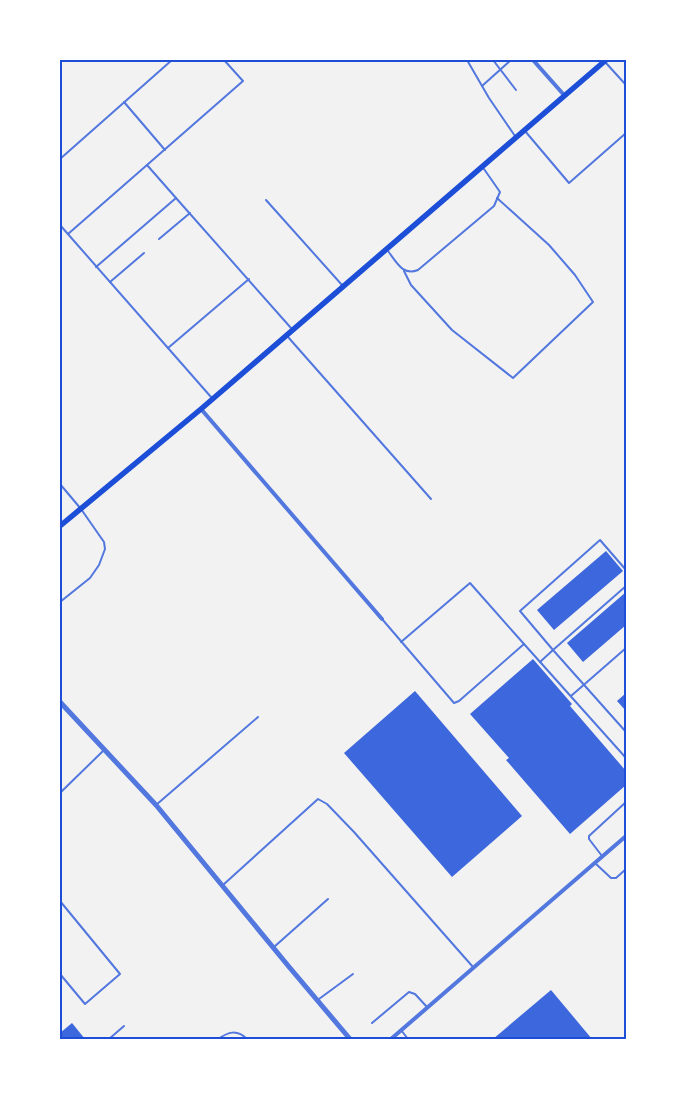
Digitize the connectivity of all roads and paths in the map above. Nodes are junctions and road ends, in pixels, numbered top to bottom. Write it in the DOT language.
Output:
graph roads {
  1 [pos="172,60"];
  2 [pos="224,60"];
  3 [pos="467,60"];
  4 [pos="493,60"];
  5 [pos="511,60"];
  6 [pos="533,60"];
  7 [pos="605,61"];
  8 [pos="500,70"];
  9 [pos="626,85"];
  10 [pos="482,86"];
  11 [pos="516,90"];
  12 [pos="564,95"];
  13 [pos="124,102"];
  14 [pos="525,131"];
  15 [pos="626,132"];
  16 [pos="517,138"];
  17 [pos="165,150"];
  18 [pos="60,159"];
  19 [pos="147,165"];
  20 [pos="482,167"];
  21 [pos="176,198"];
  22 [pos="497,198"];
  23 [pos="266,200"];
  24 [pos="190,213"];
  25 [pos="60,225"];
  26 [pos="68,234"];
  27 [pos="159,239"];
  28 [pos="386,250"];
  29 [pos="144,252"];
  30 [pos="96,267"];
  31 [pos="404,271"];
  32 [pos="249,279"];
  33 [pos="110,282"];
  34 [pos="344,286"];
  35 [pos="293,330"];
  36 [pos="287,335"];
  37 [pos="168,348"];
  38 [pos="213,399"];
  39 [pos="201,409"];
  40 [pos="60,484"];
  41 [pos="431,499"];
  42 [pos="81,509"];
  43 [pos="60,526"];
  44 [pos="626,570"];
  45 [pos="626,586"];
  46 [pos="60,602"];
  47 [pos="382,620"];
  48 [pos="401,642"];
  49 [pos="524,644"];
  50 [pos="626,648"];
  51 [pos="553,650"];
  52 [pos="540,662"];
  53 [pos="584,685"];
  54 [pos="571,696"];
  55 [pos="60,702"];
  56 [pos="258,717"];
  57 [pos="626,732"];
  58 [pos="104,749"];
  59 [pos="626,758"];
  60 [pos="60,792"];
  61 [pos="626,802"];
  62 [pos="156,805"];
  63 [pos="626,836"];
  64 [pos="603,856"];
  65 [pos="595,863"];
  66 [pos="626,869"];
  67 [pos="222,887"];
  68 [pos="328,899"];
  69 [pos="60,901"];
  70 [pos="274,947"];
  71 [pos="473,967"];
  72 [pos="60,974"];
  73 [pos="353,974"];
  74 [pos="317,1001"];
  75 [pos="427,1007"];
  76 [pos="372,1023"];
  77 [pos="124,1026"];
  78 [pos="401,1030"];
  79 [pos="109,1039"];
  80 [pos="218,1039"];
  81 [pos="247,1039"];
  82 [pos="350,1039"];
  83 [pos="391,1039"];
  84 [pos="408,1039"];
  1 -- 13 [label="lane"];
  2 -- 17 [label="lane"];
  3 -- 10 [label="lane"];
  4 -- 8 [label="lane"];
  5 -- 8 [label="lane"];
  6 -- 12 [label="street"];
  7 -- 9 [label="lane"];
  7 -- 12 [label="main road"];
  8 -- 10 [label="lane"];
  8 -- 11 [label="lane"];
  10 -- 16 [label="lane"];
  12 -- 14 [label="main road"];
  13 -- 17 [label="lane"];
  13 -- 18 [label="lane"];
  14 -- 15 [label="lane"];
  14 -- 16 [label="main road"];
  16 -- 20 [label="main road"];
  17 -- 19 [label="lane"];
  19 -- 21 [label="lane"];
  19 -- 26 [label="lane"];
  20 -- 22 [label="lane"];
  20 -- 28 [label="main road"];
  21 -- 24 [label="lane"];
  21 -- 30 [label="lane"];
  22 -- 31 [label="lane"];
  22 -- 31 [label="lane"];
  23 -- 34 [label="lane"];
  24 -- 27 [label="lane"];
  24 -- 32 [label="lane"];
  25 -- 26 [label="lane"];
  26 -- 30 [label="lane"];
  28 -- 31 [label="lane"];
  28 -- 34 [label="main road"];
  29 -- 33 [label="lane"];
  30 -- 33 [label="lane"];
  32 -- 35 [label="lane"];
  32 -- 37 [label="lane"];
  33 -- 37 [label="lane"];
  34 -- 35 [label="main road"];
  35 -- 36 [label="main road"];
  36 -- 38 [label="main road"];
  36 -- 41 [label="lane"];
  37 -- 38 [label="lane"];
  38 -- 39 [label="main road"];
  39 -- 42 [label="main road"];
  39 -- 47 [label="street"];
  40 -- 42 [label="lane"];
  42 -- 43 [label="main road"];
  42 -- 46 [label="lane"];
  44 -- 51 [label="lane"];
  45 -- 51 [label="lane"];
  47 -- 48 [label="lane"];
  48 -- 49 [label="lane"];
  48 -- 49 [label="lane"];
  49 -- 52 [label="lane"];
  50 -- 53 [label="lane"];
  51 -- 52 [label="lane"];
  51 -- 53 [label="lane"];
  52 -- 54 [label="lane"];
  53 -- 54 [label="lane"];
  53 -- 57 [label="lane"];
  54 -- 59 [label="lane"];
  55 -- 58 [label="street"];
  56 -- 62 [label="lane"];
  58 -- 60 [label="lane"];
  58 -- 62 [label="street"];
  61 -- 64 [label="lane"];
  62 -- 67 [label="street"];
  63 -- 64 [label="street"];
  64 -- 65 [label="street"];
  65 -- 66 [label="lane"];
  65 -- 71 [label="street"];
  67 -- 70 [label="street"];
  67 -- 71 [label="lane"];
  68 -- 70 [label="lane"];
  69 -- 72 [label="lane"];
  70 -- 74 [label="street"];
  71 -- 75 [label="street"];
  73 -- 74 [label="lane"];
  74 -- 82 [label="street"];
  75 -- 76 [label="lane"];
  75 -- 78 [label="street"];
  77 -- 79 [label="lane"];
  78 -- 83 [label="street"];
  78 -- 84 [label="lane"];
  80 -- 81 [label="lane"];
}
